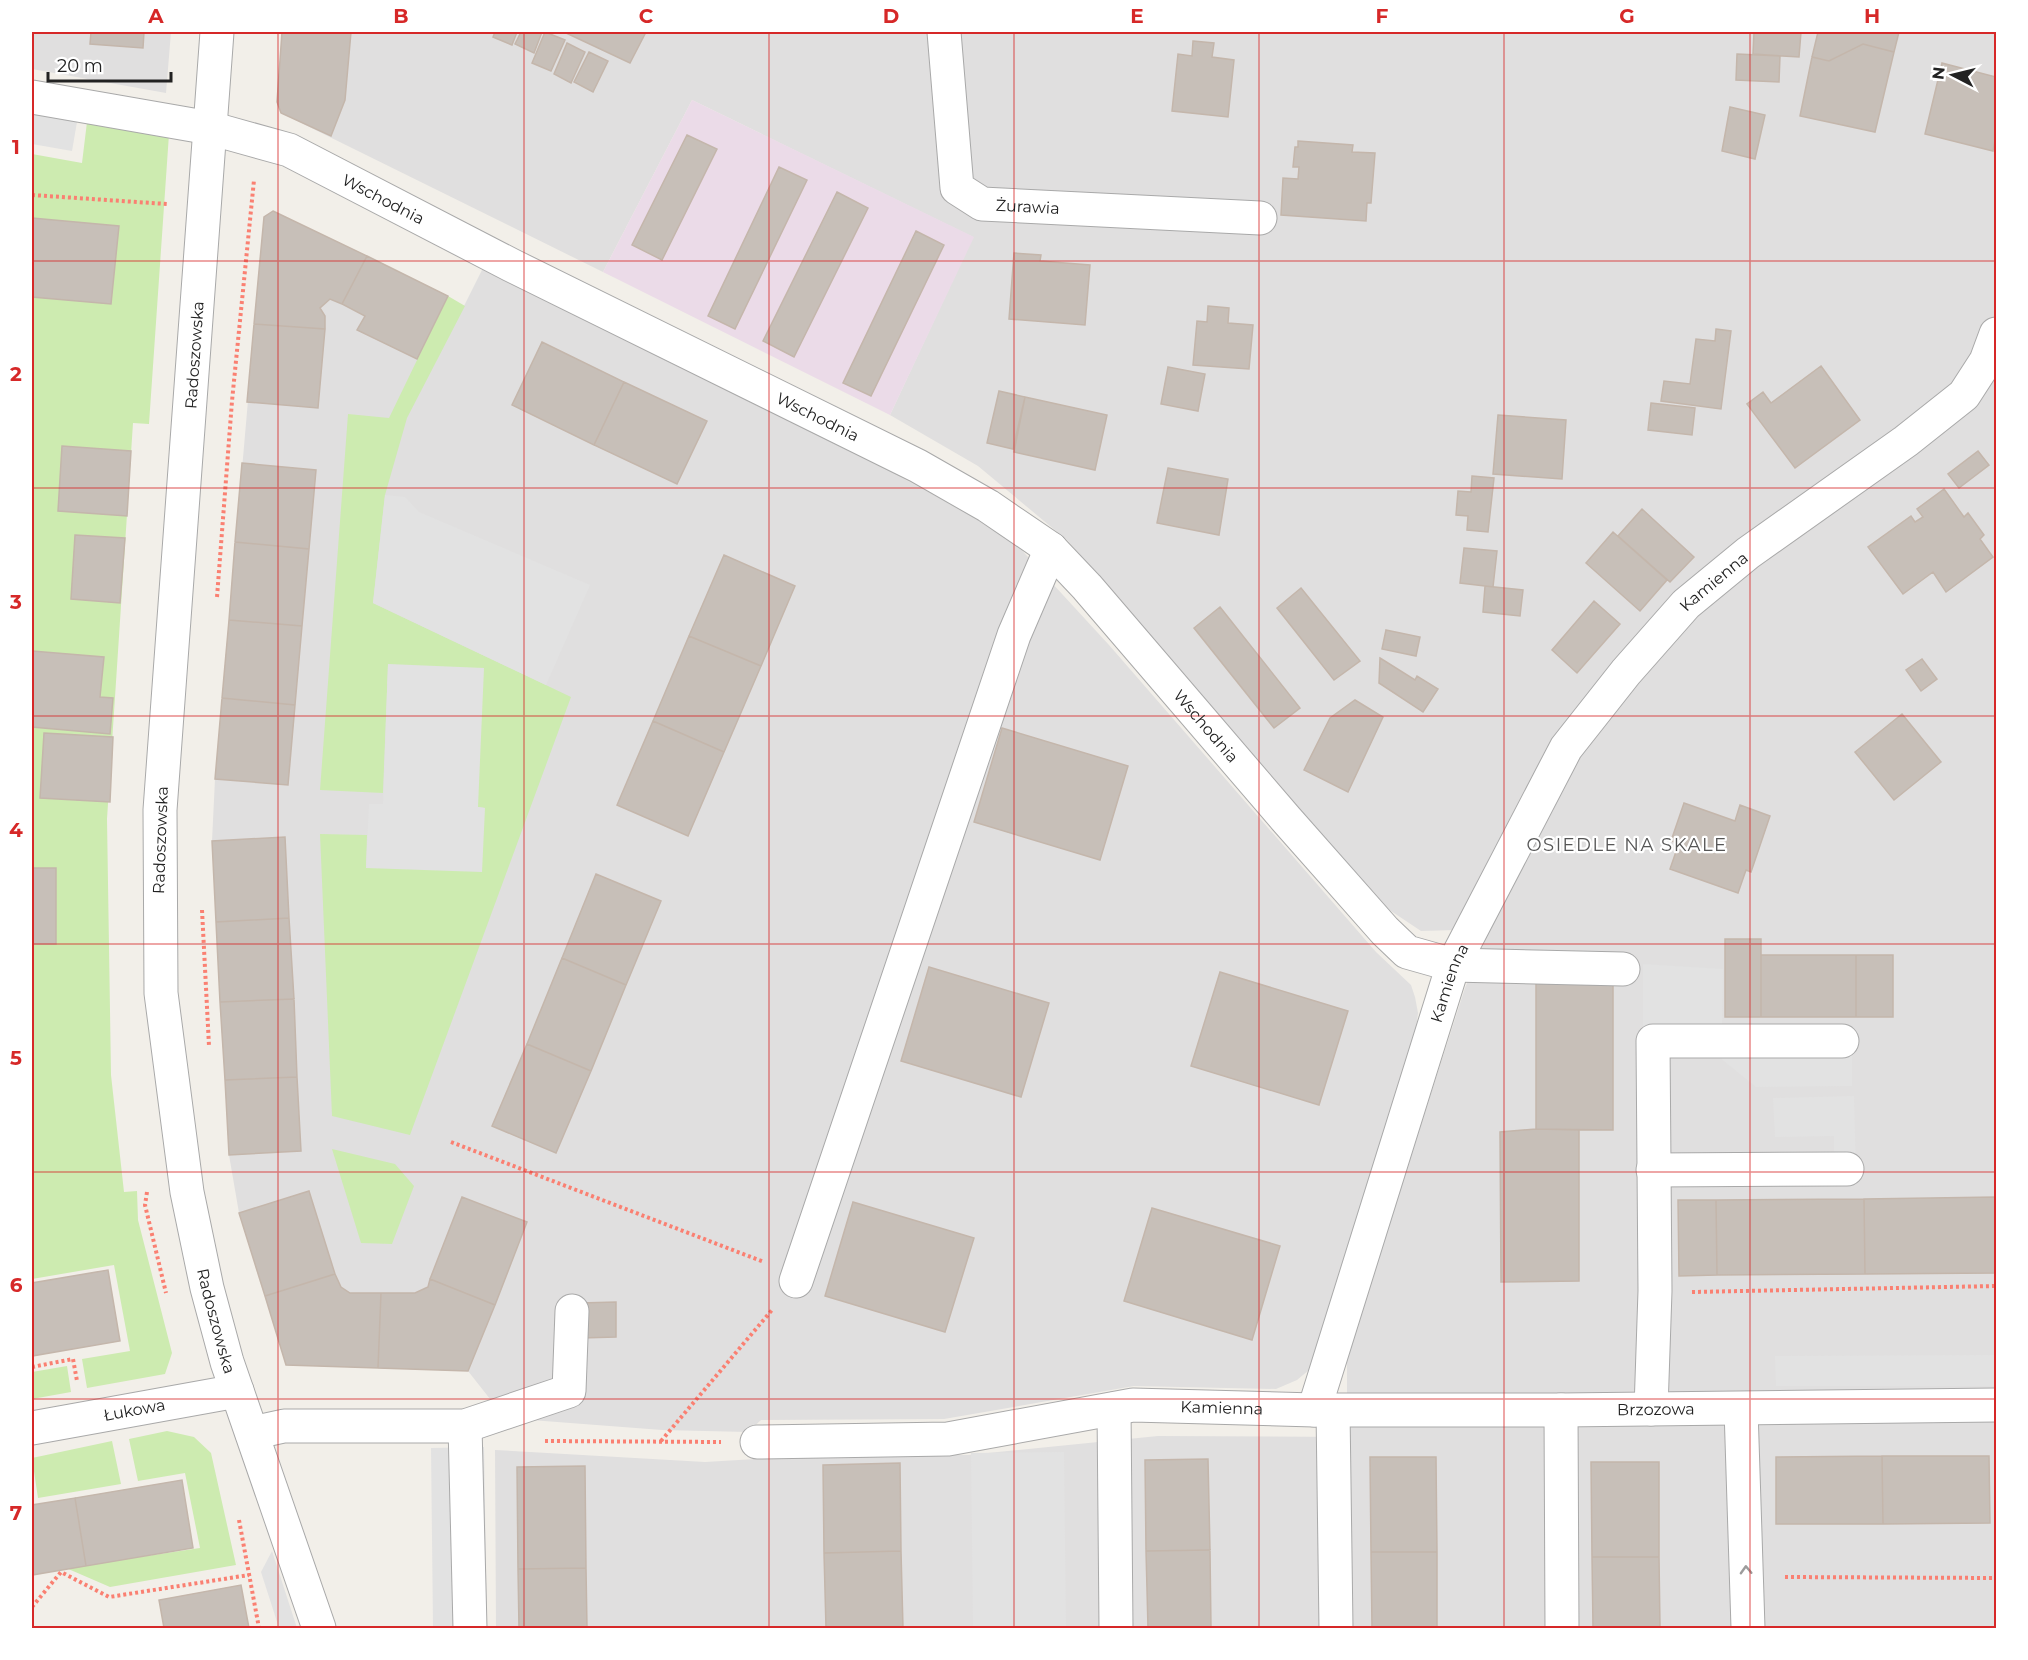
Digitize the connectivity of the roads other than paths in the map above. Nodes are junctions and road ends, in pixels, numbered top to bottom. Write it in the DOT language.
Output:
graph roads {
  1 [pos="217,32"];
  2 [pos="944,32"];
  3 [pos="32,97"];
  4 [pos="210,128"];
  5 [pos="1260,218"];
  6 [pos="1996,334"];
  7 [pos="1051,549"];
  8 [pos="1453,965"];
  9 [pos="1623,969"];
  10 [pos="1842,1041"];
  11 [pos="1847,1168"];
  12 [pos="1653,1170"];
  13 [pos="796,1281"];
  14 [pos="572,1311"];
  15 [pos="237,1391"];
  16 [pos="1996,1405"];
  17 [pos="1113,1409"];
  18 [pos="1651,1409"];
  19 [pos="1741,1409"];
  20 [pos="1323,1410"];
  21 [pos="1561,1410"];
  22 [pos="465,1426"];
  23 [pos="32,1428"];
  24 [pos="252,1433"];
  25 [pos="742,1442"];
  26 [pos="319,1629"];
  27 [pos="470,1629"];
  28 [pos="1116,1629"];
  29 [pos="1336,1629"];
  30 [pos="1562,1629"];
  31 [pos="1748,1629"];
  1 -- 4 [label="street, Radoszowska"];
  2 -- 5 [label="street, Żurawia"];
  3 -- 4 [label="street, Wschodnia"];
  4 -- 7 [label="street, Wschodnia"];
  4 -- 15 [label="street, Radoszowska"];
  6 -- 8 [label="street, Kamienna"];
  7 -- 8 [label="street, Wschodnia"];
  7 -- 13 [label="street"];
  8 -- 9 [label="street, Wschodnia"];
  8 -- 20 [label="street, Kamienna"];
  10 -- 12 [label="street"];
  11 -- 12 [label="street"];
  12 -- 18 [label="street"];
  14 -- 22 [label="street"];
  15 -- 23 [label="street, Łukowa"];
  15 -- 24 [label="street, Radoszowska"];
  16 -- 19 [label="street, Brzozowa"];
  17 -- 20 [label="street, Kamienna"];
  17 -- 25 [label="street, Kamienna"];
  17 -- 28 [label="street"];
  18 -- 19 [label="street, Brzozowa"];
  18 -- 21 [label="street, Brzozowa"];
  31 -- 19 [label="street, one-way"];
  20 -- 21 [label="street, Brzozowa"];
  20 -- 29 [label="street"];
  21 -- 30 [label="street"];
  22 -- 24 [label="street"];
  22 -- 27 [label="street"];
  24 -- 26 [label="street, Radoszowska"];
}
